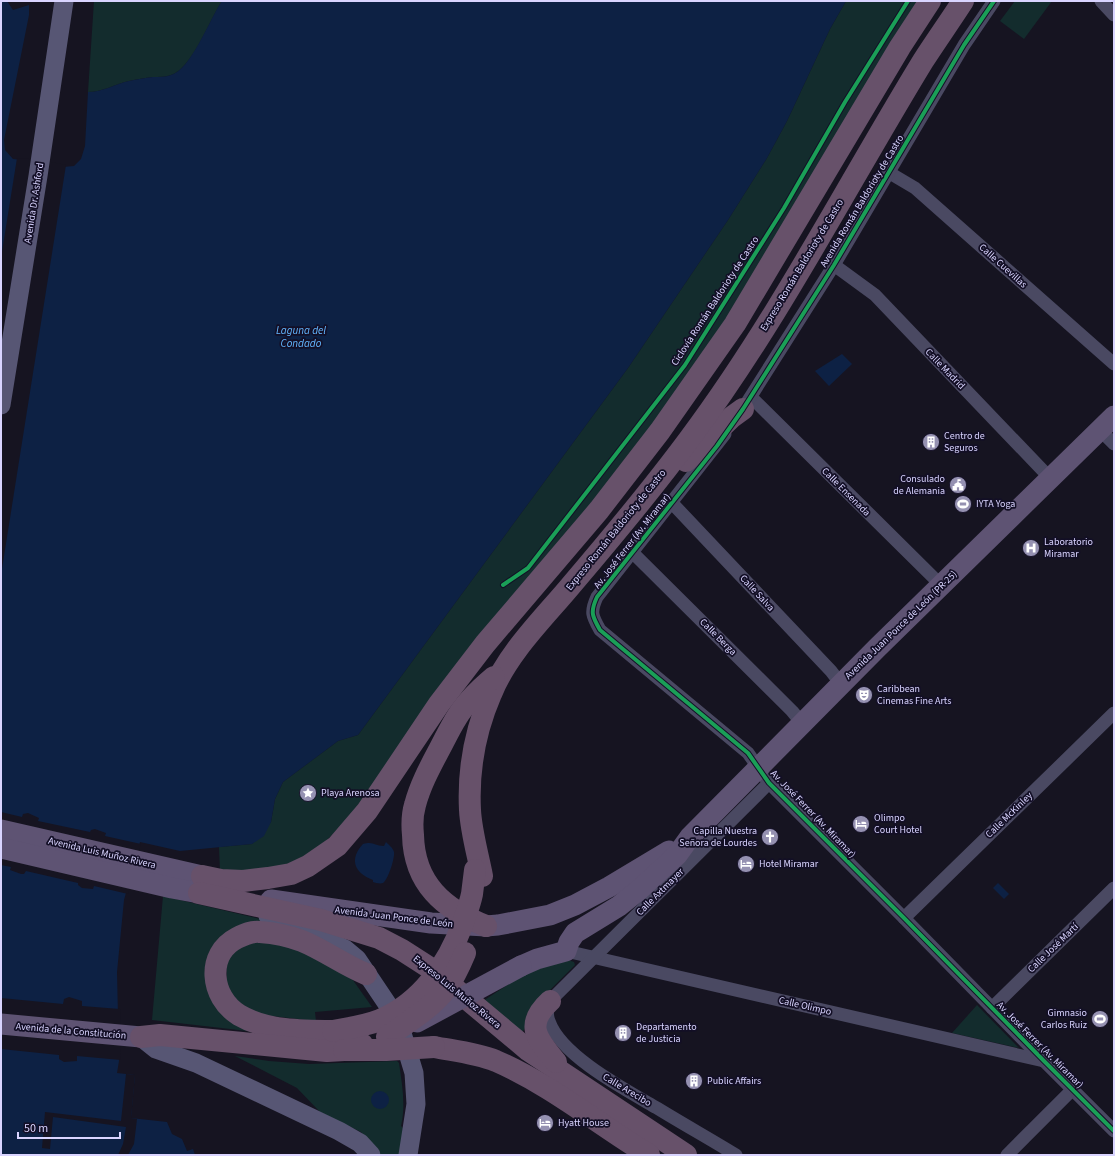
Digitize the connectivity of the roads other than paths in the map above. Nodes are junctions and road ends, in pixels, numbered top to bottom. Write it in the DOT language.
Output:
graph roads {
  1 [pos="64,1"];
  2 [pos="930,1"];
  3 [pos="963,1"];
  4 [pos="994,1"];
  5 [pos="1101,1"];
  6 [pos="1114,14"];
  7 [pos="888,172"];
  8 [pos="834,266"];
  9 [pos="1114,364"];
  10 [pos="747,403"];
  11 [pos="1,405"];
  12 [pos="1109,430"];
  13 [pos="1050,478"];
  14 [pos="643,498"];
  15 [pos="672,502"];
  16 [pos="633,552"];
  17 [pos="941,586"];
  18 [pos="504,669"];
  19 [pos="841,684"];
  20 [pos="1114,713"];
  21 [pos="802,723"];
  22 [pos="764,775"];
  23 [pos="1,830"];
  24 [pos="690,837"];
  25 [pos="1,848"];
  26 [pos="478,873"];
  27 [pos="200,885"];
  28 [pos="1113,891"];
  29 [pos="904,918"];
  30 [pos="486,926"];
  31 [pos="566,951"];
  32 [pos="595,957"];
  33 [pos="366,974"];
  34 [pos="550,1000"];
  35 [pos="992,1008"];
  36 [pos="1,1024"];
  37 [pos="141,1037"];
  38 [pos="387,1037"];
  39 [pos="344,1050"];
  40 [pos="1044,1061"];
  41 [pos="568,1077"];
  42 [pos="1073,1089"];
  43 [pos="1114,1131"];
  44 [pos="371,1155"];
  45 [pos="408,1155"];
  46 [pos="649,1155"];
  47 [pos="686,1155"];
  48 [pos="736,1155"];
  49 [pos="1007,1155"];
  1 -- 11 [label="main road, Avenida Dr. Ashford"];
  2 -- 27 [label="highway"];
  3 -- 14 [label="highway, Expreso Román Baldorioty de Castro"];
  4 -- 7 [label="street, Avenida Román Baldorioty de Castro"];
  5 -- 6 [label="street"];
  7 -- 8 [label="street, Avenida Román Baldorioty de Castro"];
  7 -- 9 [label="street, Calle Cuevillas"];
  8 -- 10 [label="street, Avenida Román Baldorioty de Castro"];
  8 -- 13 [label="street, Calle Madrid"];
  10 -- 14 [label="highway"];
  10 -- 15 [label="street, Av. José Ferrer (Av. Miramar)"];
  10 -- 17 [label="street, Calle Ensenada"];
  12 -- 13 [label="main road, Avenida Juan Ponce de León (PR-25)"];
  13 -- 17 [label="main road, Avenida Juan Ponce de León (PR-25)"];
  14 -- 18 [label="highway, Expreso Román Baldorioty de Castro"];
  15 -- 16 [label="street, Av. José Ferrer (Av. Miramar)"];
  15 -- 19 [label="street, Calle Salva"];
  16 -- 21 [label="street, Calle Berga"];
  16 -- 22 [label="street, Av. José Ferrer (Av. Miramar)"];
  17 -- 19 [label="main road, Avenida Juan Ponce de León (PR-25)"];
  18 -- 26 [label="highway, Expreso Román Baldorioty de Castro"];
  18 -- 30 [label="highway"];
  19 -- 21 [label="main road, Avenida Juan Ponce de León (PR-25)"];
  20 -- 29 [label="street, Calle McKinley"];
  21 -- 22 [label="main road, Avenida Juan Ponce de León (PR-25)"];
  22 -- 24 [label="main road, Avenida Juan Ponce de León (PR-25)"];
  22 -- 29 [label="street, Av. José Ferrer (Av. Miramar)"];
  22 -- 32 [label="street, Calle Axtmayer"];
  23 -- 27 [label="main road, Avenida Luis Muñoz Rivera"];
  24 -- 30 [label="main road, Avenida Juan Ponce de León"];
  24 -- 31 [label="main road"];
  25 -- 27 [label="main road, Avenida Luis Muñoz Rivera"];
  26 -- 33 [label="highway, bridge"];
  26 -- 38 [label="highway, bridge"];
  27 -- 30 [label="main road, Avenida Juan Ponce de León"];
  27 -- 33 [label="main road"];
  27 -- 41 [label="highway, Expreso Luis Muñoz Rivera"];
  28 -- 35 [label="street, Calle José Martí"];
  29 -- 35 [label="street, Av. José Ferrer (Av. Miramar)"];
  31 -- 32 [label="street, Calle Olimpo"];
  31 -- 38 [label="main road, bridge"];
  32 -- 34 [label="street, Calle Axtmayer"];
  32 -- 40 [label="street, Calle Olimpo"];
  33 -- 45 [label="main road"];
  34 -- 41 [label="highway"];
  34 -- 48 [label="street, Calle Arecibo"];
  35 -- 40 [label="street, Av. José Ferrer (Av. Miramar)"];
  36 -- 37 [label="main road, Avenida de la Constitución"];
  37 -- 39 [label="highway"];
  37 -- 44 [label="main road"];
  38 -- 39 [label="highway, bridge"];
  39 -- 46 [label="highway, bridge"];
  40 -- 42 [label="street, Av. José Ferrer (Av. Miramar)"];
  41 -- 47 [label="highway, Expreso Luis Muñoz Rivera"];
  42 -- 43 [label="street, Av. José Ferrer (Av. Miramar)"];
  42 -- 49 [label="street"];
}
